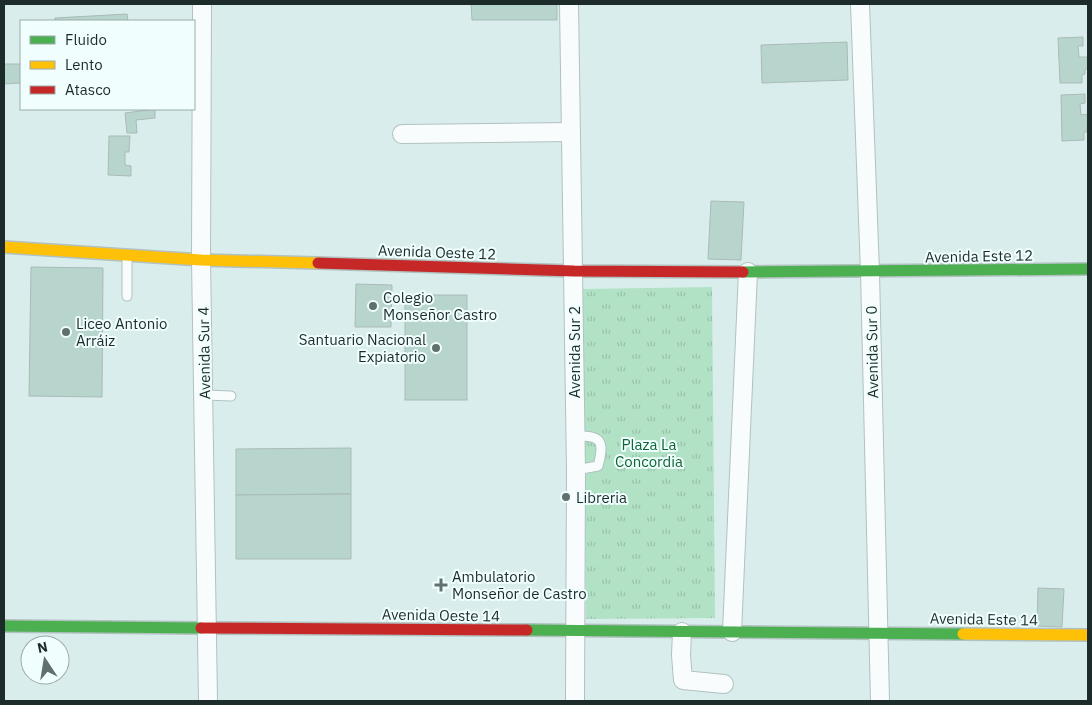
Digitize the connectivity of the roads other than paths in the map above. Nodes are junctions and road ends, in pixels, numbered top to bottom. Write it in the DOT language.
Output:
graph roads {
  1 [pos="202,4"];
  2 [pos="569,4"];
  3 [pos="860,4"];
  4 [pos="571,132"];
  5 [pos="402,134"];
  6 [pos="4,247"];
  7 [pos="128,254"];
  8 [pos="201,260"];
  9 [pos="1088,269"];
  10 [pos="574,271"];
  11 [pos="748,272"];
  12 [pos="870,272"];
  13 [pos="127,296"];
  14 [pos="205,396"];
  15 [pos="231,396"];
  16 [pos="574,436"];
  17 [pos="576,470"];
  18 [pos="4,626"];
  19 [pos="208,626"];
  20 [pos="575,632"];
  21 [pos="682,632"];
  22 [pos="732,632"];
  23 [pos="878,633"];
  24 [pos="1088,635"];
  25 [pos="724,684"];
  26 [pos="208,701"];
  27 [pos="575,701"];
  28 [pos="880,701"];
  1 -- 8 [label="street, Avenida Sur 4"];
  2 -- 4 [label="street, Avenida Sur 2"];
  3 -- 12 [label="street, Avenida Sur 0"];
  4 -- 5 [label="street"];
  4 -- 10 [label="street, Avenida Sur 2"];
  6 -- 7 [label="street, Avenida Oeste 12"];
  7 -- 8 [label="street, Avenida Oeste 12"];
  7 -- 13 [label="lane"];
  8 -- 10 [label="street, Avenida Oeste 12"];
  8 -- 14 [label="street, Avenida Sur 4"];
  9 -- 12 [label="street, Avenida Este 12"];
  10 -- 11 [label="street, Avenida Oeste 12"];
  10 -- 16 [label="street, Avenida Sur 2"];
  11 -- 12 [label="street, Avenida Oeste 12"];
  11 -- 22 [label="street"];
  12 -- 23 [label="street, Avenida Sur 0"];
  14 -- 15 [label="lane"];
  14 -- 19 [label="street, Avenida Sur 4"];
  16 -- 17 [label="street, Avenida Sur 2"];
  16 -- 17 [label="lane"];
  17 -- 20 [label="street, Avenida Sur 2"];
  18 -- 19 [label="street, Avenida Oeste 14"];
  19 -- 20 [label="street, Avenida Oeste 14"];
  19 -- 26 [label="street, Avenida Sur 4"];
  20 -- 21 [label="street, Avenida Oeste 14"];
  20 -- 27 [label="street, Avenida Sur 2"];
  21 -- 22 [label="street, Avenida Oeste 14"];
  21 -- 25 [label="street"];
  22 -- 23 [label="street, Avenida Oeste 14"];
  23 -- 24 [label="street, Avenida Este 14"];
  23 -- 28 [label="street, Avenida Sur 0"];
}
